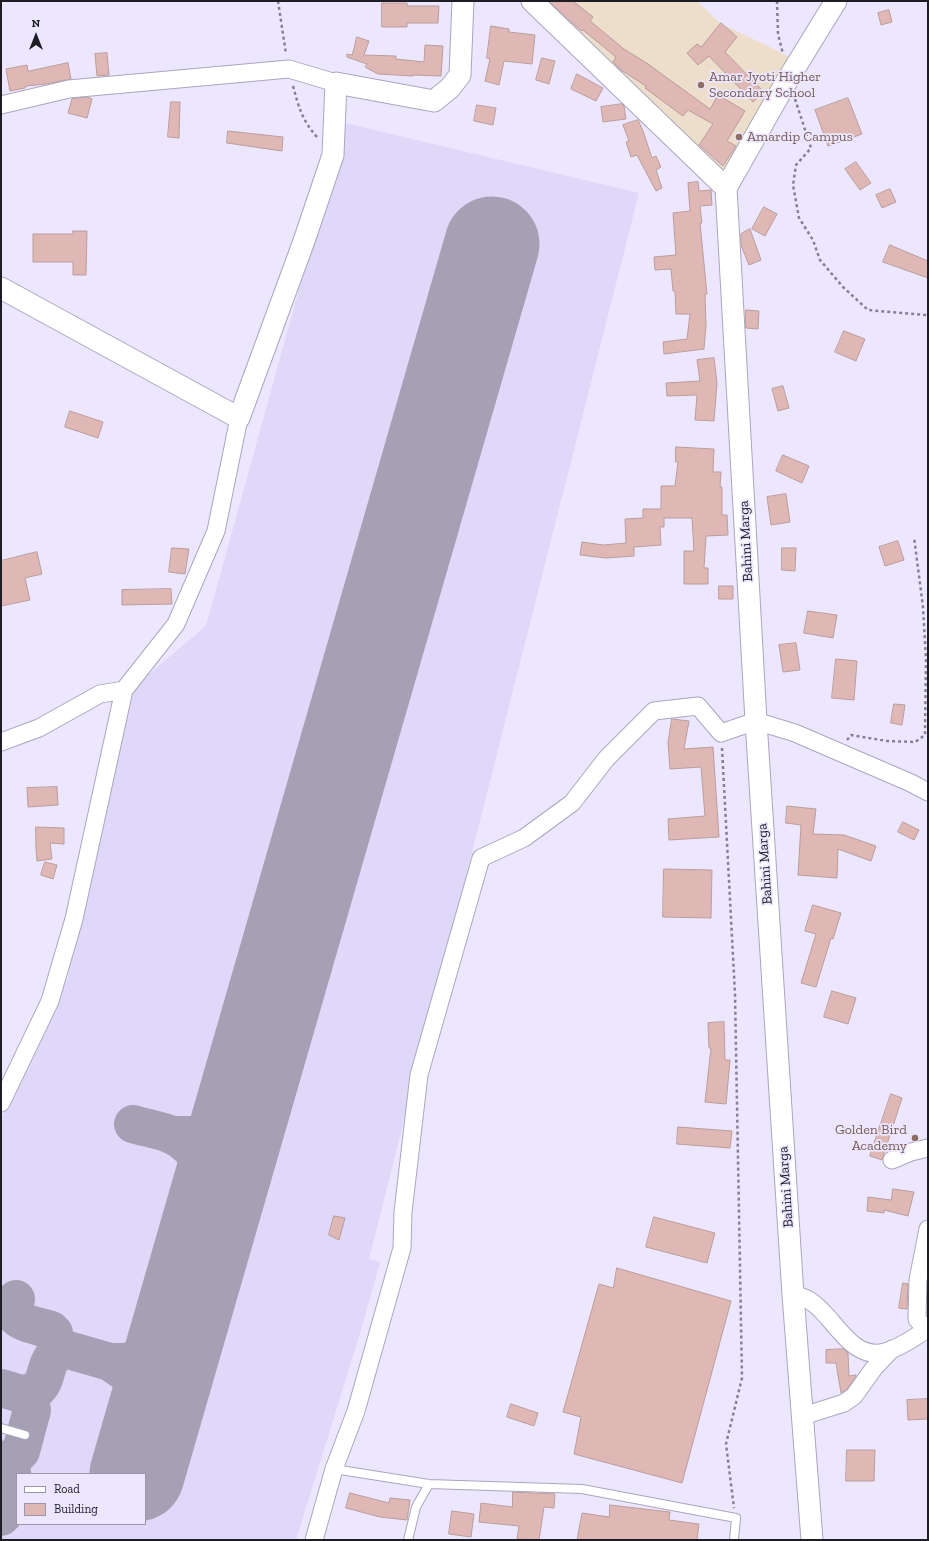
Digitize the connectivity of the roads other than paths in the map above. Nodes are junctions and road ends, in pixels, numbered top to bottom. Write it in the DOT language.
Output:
graph roads {
  1 [pos="463,1"];
  2 [pos="532,1"];
  3 [pos="836,1"];
  4 [pos="336,83"];
  5 [pos="1,105"];
  6 [pos="726,188"];
  7 [pos="1,288"];
  8 [pos="239,418"];
  9 [pos="124,690"];
  10 [pos="756,721"];
  11 [pos="1,742"];
  12 [pos="928,792"];
  13 [pos="1,1103"];
  14 [pos="928,1148"];
  15 [pos="892,1160"];
  16 [pos="928,1229"];
  17 [pos="793,1294"];
  18 [pos="927,1330"];
  19 [pos="892,1349"];
  20 [pos="803,1416"];
  21 [pos="1,1428"];
  22 [pos="25,1435"];
  23 [pos="334,1469"];
  24 [pos="429,1484"];
  25 [pos="314,1540"];
  26 [pos="408,1540"];
  27 [pos="734,1540"];
  28 [pos="812,1540"];
  1 -- 4 [label="street"];
  2 -- 6 [label="street"];
  3 -- 6 [label="street"];
  4 -- 5 [label="street"];
  4 -- 8 [label="street"];
  6 -- 10 [label="street, Bahini Marga"];
  7 -- 8 [label="street"];
  8 -- 9 [label="street"];
  9 -- 11 [label="street"];
  9 -- 13 [label="street"];
  10 -- 12 [label="street"];
  10 -- 17 [label="street, Bahini Marga"];
  10 -- 23 [label="street"];
  14 -- 15 [label="street"];
  16 -- 18 [label="street"];
  17 -- 19 [label="street"];
  17 -- 20 [label="street, Bahini Marga"];
  18 -- 19 [label="street"];
  19 -- 20 [label="street"];
  20 -- 28 [label="street, Bahini Marga"];
  21 -- 22 [label="lane"];
  23 -- 24 [label="lane"];
  23 -- 25 [label="street"];
  24 -- 26 [label="lane"];
  24 -- 27 [label="lane"];
}
